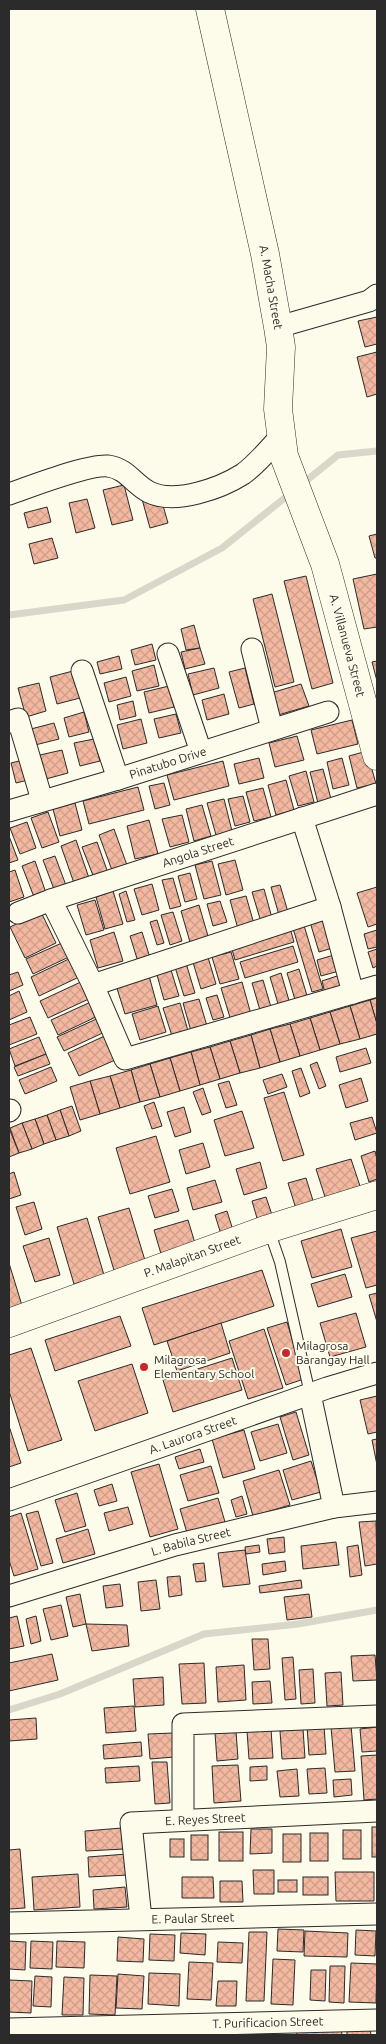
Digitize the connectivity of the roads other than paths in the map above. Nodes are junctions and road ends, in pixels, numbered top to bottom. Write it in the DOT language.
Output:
graph roads {
  1 [pos="210,9"];
  2 [pos="377,295"];
  3 [pos="278,327"];
  4 [pos="283,446"];
  5 [pos="9,494"];
  6 [pos="325,564"];
  7 [pos="252,649"];
  8 [pos="168,654"];
  9 [pos="82,672"];
  10 [pos="328,712"];
  11 [pos="13,720"];
  12 [pos="272,729"];
  13 [pos="201,752"];
  14 [pos="377,756"];
  15 [pos="118,779"];
  16 [pos="377,794"];
  17 [pos="42,800"];
  18 [pos="9,811"];
  19 [pos="302,818"];
  20 [pos="51,900"];
  21 [pos="330,907"];
  22 [pos="18,912"];
  23 [pos="93,985"];
  24 [pos="377,986"];
  25 [pos="353,993"];
  26 [pos="377,1195"];
  27 [pos="268,1229"];
  28 [pos="9,1323"];
  29 [pos="377,1373"];
  30 [pos="310,1394"];
  31 [pos="9,1500"];
  32 [pos="377,1502"];
  33 [pos="334,1507"];
  34 [pos="9,1596"];
  35 [pos="377,1716"];
  36 [pos="377,1811"];
  37 [pos="183,1820"];
  38 [pos="377,1914"];
  39 [pos="141,1919"];
  40 [pos="9,1923"];
  41 [pos="377,2020"];
  42 [pos="9,2029"];
  1 -- 3 [label="street, A. Macha Street"];
  2 -- 3 [label="street"];
  3 -- 4 [label="street, A. Macha Street"];
  4 -- 5 [label="street"];
  4 -- 6 [label="street, A. Macha Street"];
  6 -- 14 [label="street, A. Villanueva Street"];
  7 -- 12 [label="street"];
  8 -- 13 [label="street"];
  9 -- 15 [label="street"];
  10 -- 12 [label="street, Pinatubo Drive"];
  11 -- 17 [label="street"];
  12 -- 13 [label="street, Pinatubo Drive"];
  13 -- 15 [label="street, Pinatubo Drive"];
  15 -- 17 [label="street, Pinatubo Drive"];
  16 -- 19 [label="street, Angola Street"];
  17 -- 18 [label="street, Pinatubo Drive"];
  19 -- 20 [label="street, Angola Street"];
  19 -- 21 [label="street"];
  20 -- 22 [label="street, Angola Street"];
  20 -- 23 [label="street"];
  21 -- 23 [label="street"];
  21 -- 25 [label="street"];
  23 -- 25 [label="street"];
  24 -- 25 [label="street"];
  26 -- 27 [label="street, P. Malapitan Street"];
  27 -- 28 [label="street, P. Malapitan Street"];
  27 -- 30 [label="lane"];
  29 -- 30 [label="street, A. Laurora Street"];
  30 -- 31 [label="street, A. Laurora Street"];
  30 -- 33 [label="street"];
  32 -- 33 [label="street, L. Babila Street"];
  33 -- 34 [label="street, L. Babila Street"];
  35 -- 37 [label="street"];
  36 -- 37 [label="street, E. Reyes Street"];
  37 -- 39 [label="street, E. Reyes Street"];
  38 -- 39 [label="street, E. Paular Street"];
  39 -- 40 [label="street, E. Paular Street"];
  41 -- 42 [label="street, T. Purificacion Street"];
}
